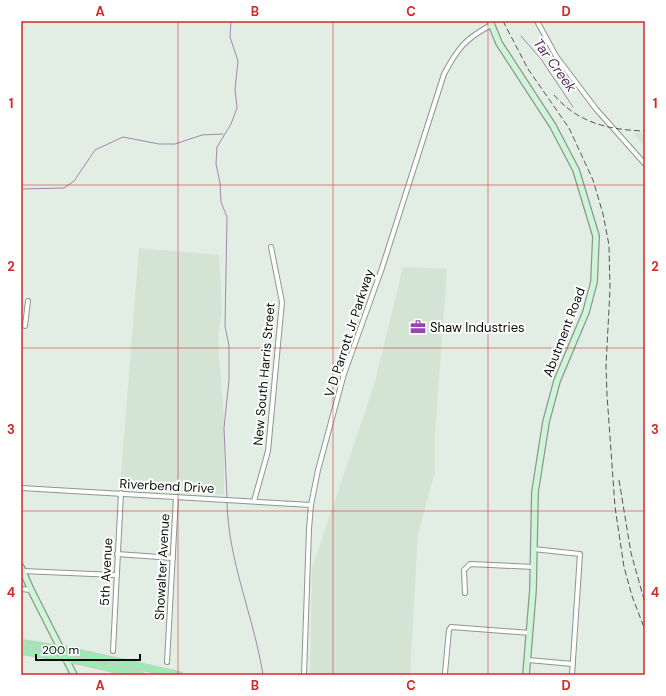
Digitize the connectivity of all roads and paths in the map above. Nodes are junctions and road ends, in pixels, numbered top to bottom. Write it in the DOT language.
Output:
graph roads {
  1 [pos="537,21"];
  2 [pos="490,23"];
  3 [pos="645,164"];
  4 [pos="271,247"];
  5 [pos="28,301"];
  6 [pos="25,326"];
  7 [pos="21,488"];
  8 [pos="121,494"];
  9 [pos="176,496"];
  10 [pos="254,501"];
  11 [pos="311,505"];
  12 [pos="534,549"];
  13 [pos="117,554"];
  14 [pos="173,558"];
  15 [pos="534,567"];
  16 [pos="22,569"];
  17 [pos="116,575"];
  18 [pos="21,589"];
  19 [pos="31,590"];
  20 [pos="465,593"];
  21 [pos="530,633"];
  22 [pos="21,643"];
  23 [pos="61,649"];
  24 [pos="21,651"];
  25 [pos="112,651"];
  26 [pos="66,658"];
  27 [pos="528,660"];
  28 [pos="167,662"];
  29 [pos="573,664"];
  30 [pos="445,673"];
  31 [pos="74,675"];
  32 [pos="141,675"];
  33 [pos="179,675"];
  34 [pos="304,675"];
  35 [pos="526,675"];
  36 [pos="572,675"];
  1 -- 3 [label="street"];
  2 -- 11 [label="street, V D Parrott Jr Parkway"];
  2 -- 12 [label="main road, Abutment Road"];
  4 -- 10 [label="street, New South Harris Street"];
  5 -- 6 [label="street"];
  7 -- 8 [label="street, Riverbend Drive"];
  8 -- 9 [label="street, Riverbend Drive"];
  8 -- 13 [label="street, 5th Avenue"];
  9 -- 10 [label="street, Riverbend Drive"];
  9 -- 14 [label="street, Showalter Avenue"];
  10 -- 11 [label="street, Riverbend Drive"];
  11 -- 34 [label="street, V D Parrott Jr Parkway"];
  12 -- 15 [label="main road, Abutment Road"];
  12 -- 29 [label="street"];
  13 -- 14 [label="street"];
  13 -- 17 [label="street, 5th Avenue"];
  14 -- 28 [label="street, Showalter Avenue"];
  15 -- 20 [label="street"];
  15 -- 21 [label="main road, Abutment Road"];
  16 -- 17 [label="street"];
  16 -- 19 [label="main road"];
  17 -- 25 [label="street, 5th Avenue"];
  18 -- 19 [label="street"];
  19 -- 23 [label="main road"];
  21 -- 27 [label="main road, Abutment Road"];
  21 -- 30 [label="street"];
  22 -- 23 [label="main road"];
  23 -- 26 [label="main road"];
  23 -- 33 [label="main road"];
  24 -- 26 [label="main road"];
  26 -- 31 [label="main road"];
  26 -- 32 [label="main road"];
  27 -- 29 [label="street"];
  27 -- 35 [label="main road, Abutment Road"];
  29 -- 36 [label="street"];
}
